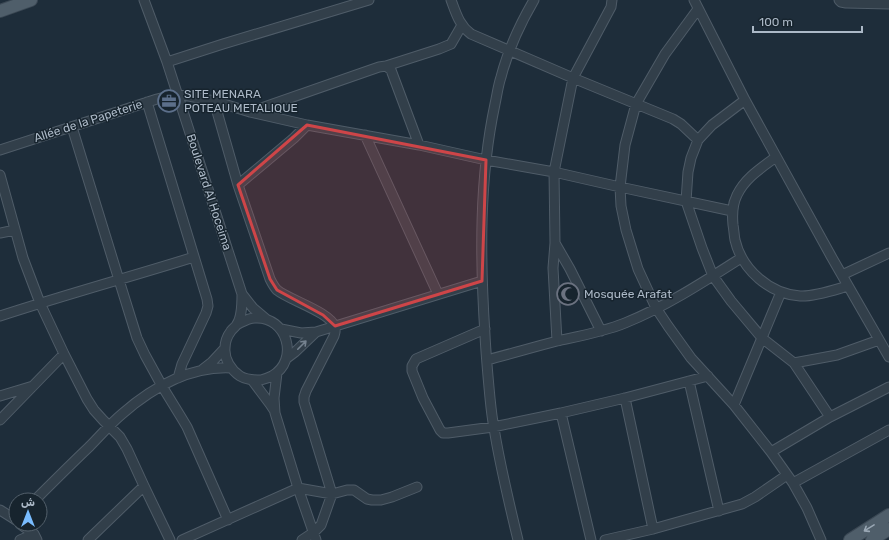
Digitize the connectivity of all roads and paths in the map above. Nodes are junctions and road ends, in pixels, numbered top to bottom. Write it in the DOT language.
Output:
graph roads {
  1 [pos="31,0"];
  2 [pos="144,0"];
  3 [pos="369,0"];
  4 [pos="451,0"];
  5 [pos="534,0"];
  6 [pos="612,0"];
  7 [pos="694,0"];
  8 [pos="839,0"];
  9 [pos="889,4"];
  10 [pos="698,9"];
  11 [pos="0,11"];
  12 [pos="462,25"];
  13 [pos="509,51"];
  14 [pos="167,62"];
  15 [pos="386,66"];
  16 [pos="573,78"];
  17 [pos="177,94"];
  18 [pos="745,100"];
  19 [pos="214,101"];
  20 [pos="147,102"];
  21 [pos="636,104"];
  22 [pos="250,112"];
  23 [pos="307,125"];
  24 [pos="72,127"];
  25 [pos="365,135"];
  26 [pos="698,140"];
  27 [pos="419,145"];
  28 [pos="0,150"];
  29 [pos="776,157"];
  30 [pos="486,160"];
  31 [pos="554,172"];
  32 [pos="0,175"];
  33 [pos="238,185"];
  34 [pos="620,187"];
  35 [pos="686,201"];
  36 [pos="732,210"];
  37 [pos="15,230"];
  38 [pos="0,233"];
  39 [pos="555,243"];
  40 [pos="889,253"];
  41 [pos="194,257"];
  42 [pos="741,258"];
  43 [pos="842,275"];
  44 [pos="713,276"];
  45 [pos="119,280"];
  46 [pos="482,280"];
  47 [pos="848,286"];
  48 [pos="781,292"];
  49 [pos="242,294"];
  50 [pos="438,294"];
  51 [pos="40,303"];
  52 [pos="656,308"];
  53 [pos="0,316"];
  54 [pos="266,319"];
  55 [pos="238,324"];
  56 [pos="335,326"];
  57 [pos="281,329"];
  58 [pos="484,329"];
  59 [pos="316,332"];
  60 [pos="601,332"];
  61 [pos="762,338"];
  62 [pos="879,340"];
  63 [pos="556,341"];
  64 [pos="225,348"];
  65 [pos="64,354"];
  66 [pos="889,356"];
  67 [pos="287,358"];
  68 [pos="487,360"];
  69 [pos="794,363"];
  70 [pos="231,368"];
  71 [pos="201,370"];
  72 [pos="277,373"];
  73 [pos="708,376"];
  74 [pos="178,378"];
  75 [pos="252,380"];
  76 [pos="690,382"];
  77 [pos="34,385"];
  78 [pos="162,386"];
  79 [pos="889,387"];
  80 [pos="0,396"];
  81 [pos="625,398"];
  82 [pos="734,405"];
  83 [pos="275,413"];
  84 [pos="561,413"];
  85 [pos="830,417"];
  86 [pos="0,420"];
  87 [pos="109,427"];
  88 [pos="493,427"];
  89 [pos="889,430"];
  90 [pos="771,452"];
  91 [pos="787,475"];
  92 [pos="794,483"];
  93 [pos="144,486"];
  94 [pos="417,486"];
  95 [pos="298,488"];
  96 [pos="43,492"];
  97 [pos="332,494"];
  98 [pos="719,511"];
  99 [pos="889,515"];
  100 [pos="228,520"];
  101 [pos="653,529"];
  102 [pos="889,529"];
  103 [pos="315,536"];
  104 [pos="36,537"];
  105 [pos="20,540"];
  106 [pos="88,540"];
  107 [pos="170,540"];
  108 [pos="182,540"];
  109 [pos="302,540"];
  110 [pos="518,540"];
  111 [pos="591,540"];
  112 [pos="605,540"];
  113 [pos="821,540"];
  114 [pos="850,540"];
  115 [pos="872,540"];
  1 -- 11 [label="main road"];
  2 -- 14 [label="street, Boulevard Al Hoceima"];
  3 -- 14 [label="street"];
  4 -- 12 [label="street"];
  5 -- 13 [label="street"];
  6 -- 16 [label="street"];
  7 -- 10 [label="street"];
  8 -- 9 [label="street"];
  10 -- 18 [label="street"];
  10 -- 21 [label="street"];
  12 -- 13 [label="street"];
  12 -- 15 [label="street"];
  13 -- 16 [label="street"];
  13 -- 30 [label="street"];
  14 -- 17 [label="street, Boulevard Al Hoceima"];
  15 -- 22 [label="street"];
  15 -- 27 [label="street"];
  16 -- 21 [label="street"];
  16 -- 31 [label="street"];
  17 -- 19 [label="street"];
  17 -- 20 [label="street, Allée de la Papeterie"];
  17 -- 49 [label="street, Boulevard Al Hoceima"];
  18 -- 26 [label="street"];
  18 -- 29 [label="street"];
  19 -- 22 [label="street"];
  19 -- 33 [label="street"];
  20 -- 24 [label="street, Allée de la Papeterie"];
  20 -- 41 [label="street"];
  21 -- 26 [label="street"];
  21 -- 34 [label="street"];
  22 -- 23 [label="street"];
  23 -- 25 [label="street"];
  23 -- 33 [label="street"];
  24 -- 28 [label="street, Allée de la Papeterie"];
  24 -- 45 [label="street"];
  25 -- 27 [label="street"];
  25 -- 50 [label="street"];
  26 -- 35 [label="street"];
  27 -- 30 [label="street"];
  29 -- 36 [label="street"];
  29 -- 43 [label="street"];
  30 -- 31 [label="street"];
  30 -- 46 [label="street"];
  31 -- 34 [label="street"];
  31 -- 39 [label="street"];
  32 -- 37 [label="street"];
  33 -- 56 [label="street"];
  34 -- 35 [label="street"];
  34 -- 52 [label="street"];
  35 -- 36 [label="street"];
  35 -- 44 [label="street"];
  36 -- 42 [label="street"];
  37 -- 38 [label="street"];
  37 -- 51 [label="street"];
  39 -- 60 [label="street"];
  39 -- 63 [label="street"];
  40 -- 43 [label="street"];
  41 -- 45 [label="street"];
  41 -- 74 [label="street"];
  42 -- 44 [label="street"];
  42 -- 48 [label="street"];
  43 -- 47 [label="street"];
  44 -- 52 [label="street"];
  44 -- 61 [label="street"];
  45 -- 51 [label="street"];
  45 -- 78 [label="street"];
  46 -- 50 [label="street"];
  46 -- 58 [label="street"];
  47 -- 48 [label="street"];
  47 -- 62 [label="street"];
  48 -- 61 [label="street"];
  49 -- 54 [label="street, Boulevard Al Hoceima"];
  49 -- 55 [label="street, Boulevard Al Hoceima"];
  50 -- 56 [label="street"];
  51 -- 53 [label="street"];
  51 -- 65 [label="street"];
  52 -- 60 [label="street"];
  52 -- 73 [label="street"];
  54 -- 55 [label="street"];
  54 -- 57 [label="street"];
  55 -- 64 [label="street"];
  56 -- 59 [label="street"];
  56 -- 97 [label="street"];
  57 -- 59 [label="street"];
  57 -- 67 [label="street"];
  58 -- 68 [label="street"];
  58 -- 88 [label="street"];
  67 -- 59 [label="street, one-way"];
  60 -- 63 [label="street"];
  61 -- 69 [label="street"];
  61 -- 82 [label="street"];
  62 -- 66 [label="street"];
  62 -- 69 [label="street"];
  63 -- 68 [label="street"];
  64 -- 70 [label="street"];
  64 -- 71 [label="street"];
  65 -- 77 [label="street"];
  65 -- 87 [label="street"];
  67 -- 72 [label="street"];
  68 -- 88 [label="street"];
  69 -- 85 [label="street"];
  70 -- 71 [label="street"];
  70 -- 75 [label="street"];
  71 -- 74 [label="street"];
  72 -- 75 [label="street"];
  72 -- 83 [label="street"];
  73 -- 76 [label="street"];
  73 -- 82 [label="street"];
  74 -- 78 [label="street"];
  75 -- 83 [label="street"];
  76 -- 81 [label="street"];
  76 -- 98 [label="street"];
  77 -- 80 [label="street"];
  77 -- 86 [label="street"];
  78 -- 87 [label="street"];
  78 -- 100 [label="street"];
  79 -- 85 [label="street"];
  81 -- 84 [label="street"];
  81 -- 101 [label="street"];
  82 -- 90 [label="street"];
  83 -- 95 [label="street"];
  84 -- 88 [label="street"];
  84 -- 111 [label="street"];
  85 -- 90 [label="street"];
  87 -- 93 [label="street"];
  87 -- 96 [label="street"];
  88 -- 110 [label="street"];
  89 -- 92 [label="street"];
  90 -- 91 [label="street"];
  91 -- 92 [label="street"];
  91 -- 98 [label="street"];
  92 -- 113 [label="street"];
  93 -- 106 [label="street"];
  93 -- 107 [label="street"];
  94 -- 97 [label="street"];
  95 -- 97 [label="street"];
  95 -- 100 [label="street"];
  95 -- 103 [label="street"];
  97 -- 103 [label="street"];
  98 -- 101 [label="street"];
  99 -- 114 [label="main road, one-way"];
  100 -- 108 [label="street"];
  101 -- 112 [label="street"];
  102 -- 115 [label="main road"];
  103 -- 109 [label="street"];
  104 -- 105 [label="street"];
}
